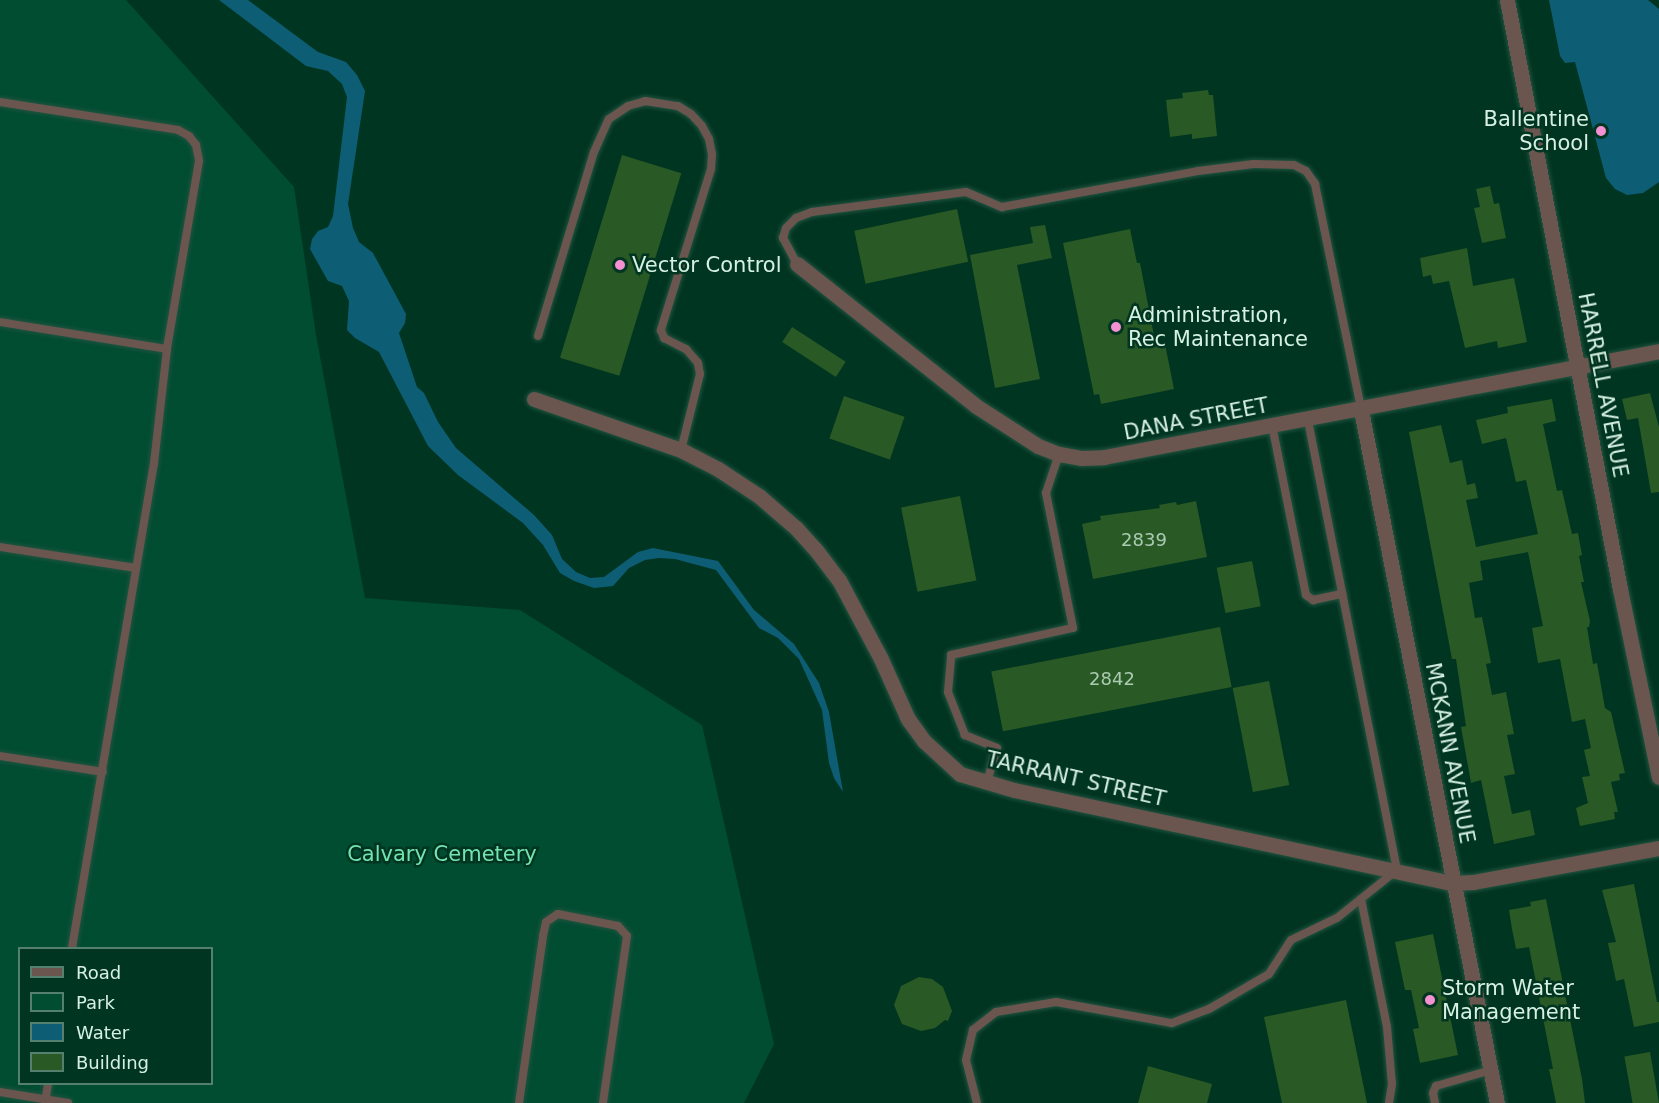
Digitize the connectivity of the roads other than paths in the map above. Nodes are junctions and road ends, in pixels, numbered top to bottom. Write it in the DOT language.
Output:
graph roads {
  1 [pos="1508,0"];
  2 [pos="0,102"];
  3 [pos="796,264"];
  4 [pos="0,322"];
  5 [pos="538,336"];
  6 [pos="167,349"];
  7 [pos="1659,351"];
  8 [pos="1578,367"];
  9 [pos="534,399"];
  10 [pos="1361,410"];
  11 [pos="1308,419"];
  12 [pos="1272,426"];
  13 [pos="681,450"];
  14 [pos="1059,454"];
  15 [pos="0,547"];
  16 [pos="135,568"];
  17 [pos="1342,594"];
  18 [pos="0,756"];
  19 [pos="103,772"];
  20 [pos="1659,777"];
  21 [pos="987,782"];
  22 [pos="1659,848"];
  23 [pos="1397,870"];
  24 [pos="1453,883"];
  25 [pos="1361,899"];
  26 [pos="72,947"];
  27 [pos="1491,1070"];
  28 [pos="48,1085"];
  29 [pos="0,1092"];
  30 [pos="45,1101"];
  31 [pos="68,1103"];
  32 [pos="519,1103"];
  33 [pos="603,1103"];
  34 [pos="977,1103"];
  35 [pos="1389,1103"];
  36 [pos="1435,1103"];
  37 [pos="1497,1103"];
  1 -- 8 [label="street, HARRELL AVENUE"];
  2 -- 6 [label="lane"];
  3 -- 10 [label="lane"];
  3 -- 14 [label="street, DANA STREET"];
  4 -- 6 [label="lane"];
  5 -- 13 [label="lane"];
  6 -- 16 [label="lane"];
  7 -- 8 [label="street, DANA STREET"];
  8 -- 10 [label="street, DANA STREET"];
  8 -- 20 [label="street, HARRELL AVENUE"];
  9 -- 13 [label="street, TARRANT STREET"];
  10 -- 11 [label="street, DANA STREET"];
  10 -- 24 [label="street, MCKANN AVENUE"];
  11 -- 12 [label="street, DANA STREET"];
  11 -- 17 [label="lane"];
  12 -- 14 [label="street, DANA STREET"];
  12 -- 17 [label="lane"];
  13 -- 21 [label="street, TARRANT STREET"];
  14 -- 21 [label="lane"];
  15 -- 16 [label="lane"];
  16 -- 19 [label="lane"];
  17 -- 23 [label="lane"];
  18 -- 19 [label="lane"];
  19 -- 26 [label="lane"];
  21 -- 23 [label="street, TARRANT STREET"];
  22 -- 24 [label="street, TARRANT STREET"];
  23 -- 24 [label="street, TARRANT STREET"];
  23 -- 25 [label="lane"];
  24 -- 27 [label="street, MCKANN AVENUE"];
  25 -- 34 [label="lane"];
  25 -- 35 [label="lane"];
  27 -- 36 [label="lane"];
  27 -- 37 [label="street, MCKANN AVENUE"];
  28 -- 30 [label="lane"];
  29 -- 30 [label="lane"];
  30 -- 31 [label="lane"];
  32 -- 33 [label="lane"];
}
